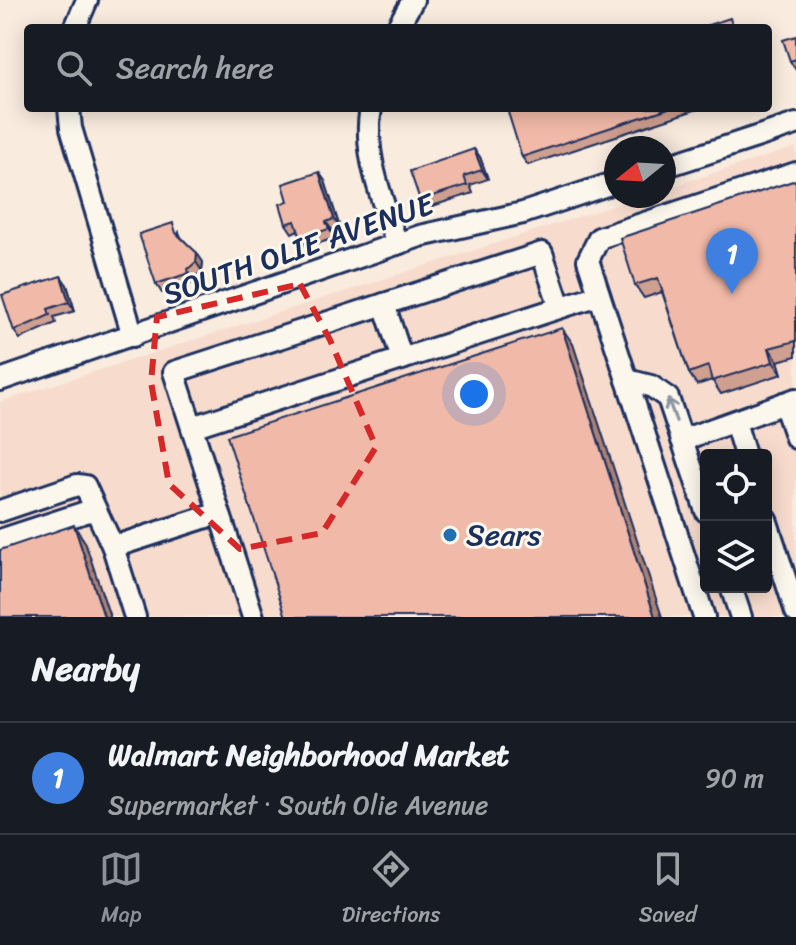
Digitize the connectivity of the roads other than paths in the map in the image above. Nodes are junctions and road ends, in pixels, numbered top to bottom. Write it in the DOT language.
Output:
graph roads {
  1 [pos="87,0"];
  2 [pos="413,0"];
  3 [pos="77,24"];
  4 [pos="399,24"];
  5 [pos="69,112"];
  6 [pos="370,112"];
  7 [pos="796,124"];
  8 [pos="676,163"];
  9 [pos="796,173"];
  10 [pos="604,186"];
  11 [pos="397,244"];
  12 [pos="599,295"];
  13 [pos="384,304"];
  14 [pos="560,307"];
  15 [pos="133,336"];
  16 [pos="402,359"];
  17 [pos="0,380"];
  18 [pos="627,380"];
  19 [pos="790,401"];
  20 [pos="735,422"];
  21 [pos="192,427"];
  22 [pos="796,438"];
  23 [pos="682,440"];
  24 [pos="743,449"];
  25 [pos="700,493"];
  26 [pos="95,509"];
  27 [pos="0,511"];
  28 [pos="219,513"];
  29 [pos="767,521"];
  30 [pos="0,540"];
  31 [pos="113,547"];
  32 [pos="779,551"];
  33 [pos="699,578"];
  34 [pos="733,593"];
  35 [pos="796,612"];
  36 [pos="135,617"];
  37 [pos="253,617"];
  38 [pos="704,617"];
  39 [pos="741,617"];
  1 -- 3 [label="street"];
  2 -- 4 [label="street"];
  5 -- 15 [label="street"];
  6 -- 11 [label="street"];
  7 -- 8 [label="street"];
  9 -- 12 [label="street"];
  10 -- 11 [label="street, SOUTH OLIE AVENUE"];
  11 -- 15 [label="street, SOUTH OLIE AVENUE"];
  12 -- 14 [label="street"];
  12 -- 18 [label="street"];
  13 -- 14 [label="street"];
  13 -- 16 [label="street"];
  13 -- 21 [label="street"];
  14 -- 16 [label="street"];
  15 -- 17 [label="street, SOUTH OLIE AVENUE"];
  16 -- 21 [label="street"];
  23 -- 18 [label="street, one-way"];
  18 -- 33 [label="street"];
  19 -- 20 [label="street"];
  19 -- 22 [label="street"];
  20 -- 23 [label="street"];
  20 -- 24 [label="street"];
  21 -- 28 [label="street"];
  23 -- 25 [label="street"];
  26 -- 27 [label="street"];
  26 -- 30 [label="street"];
  26 -- 31 [label="street"];
  28 -- 31 [label="street"];
  28 -- 37 [label="street"];
  29 -- 32 [label="street"];
  31 -- 36 [label="street"];
  32 -- 35 [label="street"];
  33 -- 38 [label="street"];
  34 -- 39 [label="street"];
}
